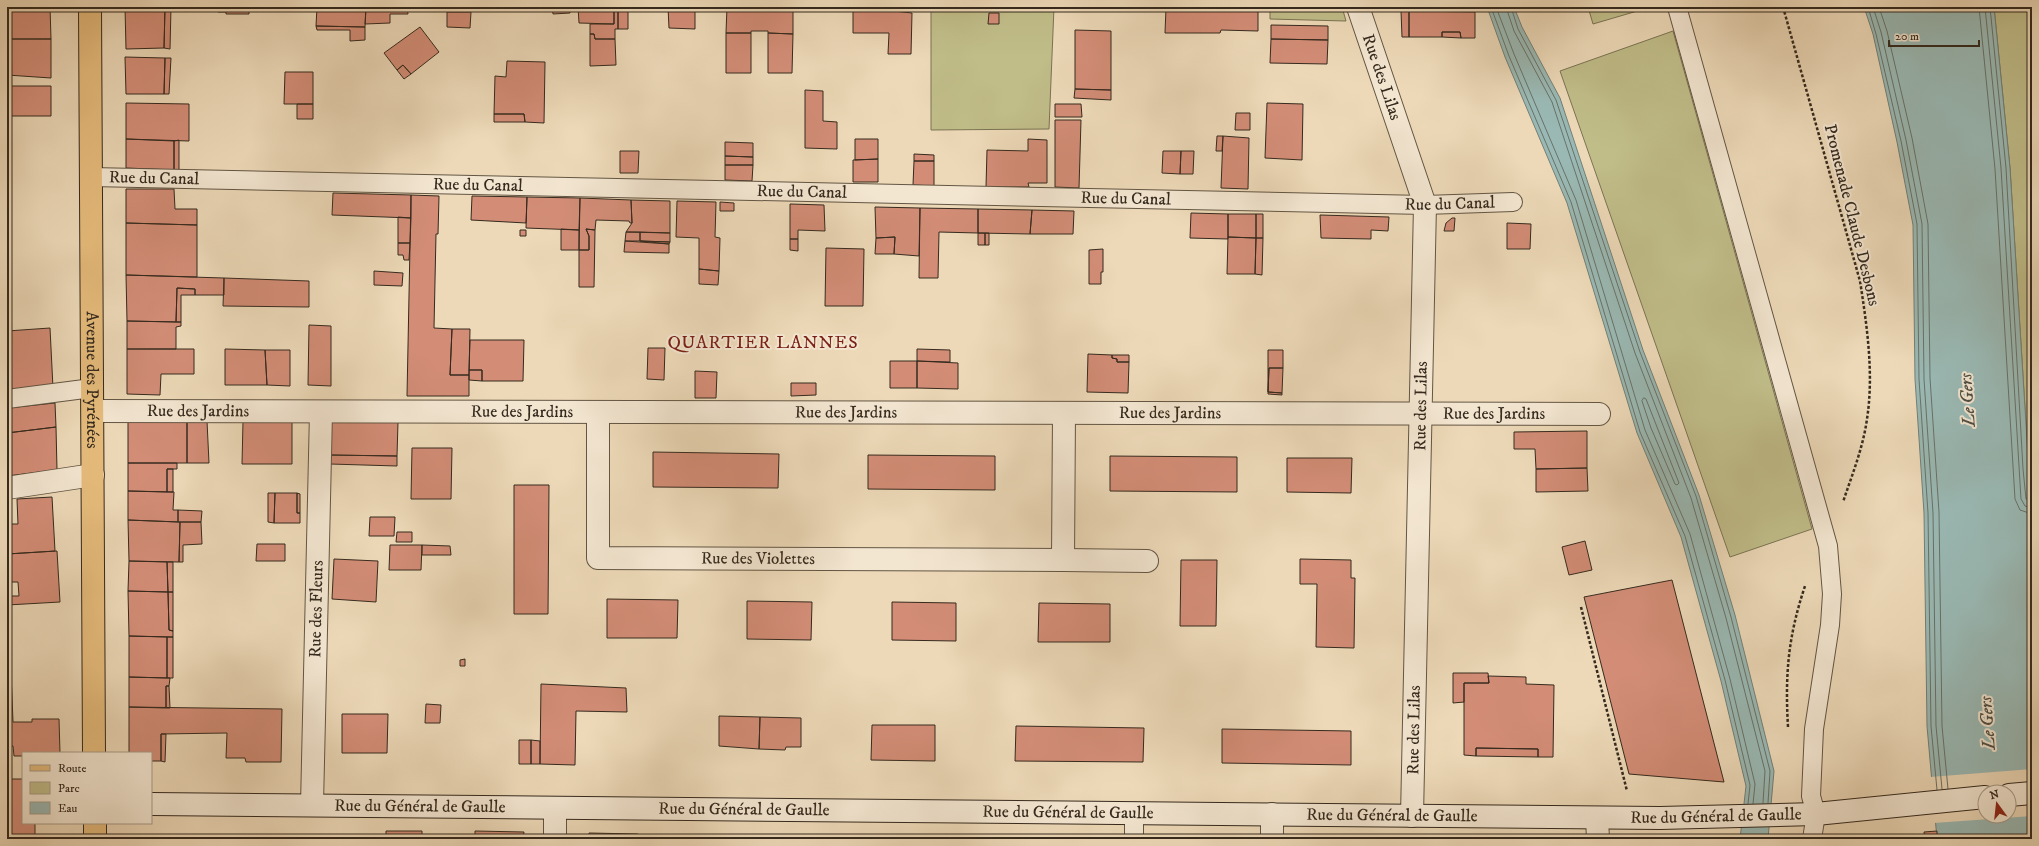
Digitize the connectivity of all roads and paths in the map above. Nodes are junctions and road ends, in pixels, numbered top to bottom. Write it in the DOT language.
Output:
graph roads {
  1 [pos="90,7"];
  2 [pos="1358,7"];
  3 [pos="1677,7"];
  4 [pos="1783,7"];
  5 [pos="91,177"];
  6 [pos="1513,202"];
  7 [pos="1425,204"];
  8 [pos="92,388"];
  9 [pos="7,399"];
  10 [pos="92,411"];
  11 [pos="321,412"];
  12 [pos="598,412"];
  13 [pos="1064,413"];
  14 [pos="1421,414"];
  15 [pos="1599,414"];
  16 [pos="93,475"];
  17 [pos="7,488"];
  18 [pos="1842,503"];
  19 [pos="1828,546"];
  20 [pos="1063,560"];
  21 [pos="1147,561"];
  22 [pos="1581,607"];
  23 [pos="1788,733"];
  24 [pos="94,752"];
  25 [pos="2032,793"];
  26 [pos="2017,794"];
  27 [pos="1977,798"];
  28 [pos="152,804"];
  29 [pos="312,806"];
  30 [pos="555,808"];
  31 [pos="1134,813"];
  32 [pos="1272,814"];
  33 [pos="1806,814"];
  34 [pos="1412,816"];
  35 [pos="1633,818"];
  36 [pos="95,824"];
  37 [pos="1598,828"];
  38 [pos="95,839"];
  39 [pos="556,839"];
  40 [pos="1134,839"];
  41 [pos="1272,839"];
  42 [pos="1812,839"];
  1 -- 5 [label="main road, Avenue des Pyrénées"];
  2 -- 7 [label="street, Rue des Lilas"];
  3 -- 19 [label="lane"];
  4 -- 18 [label="path, Promenade Claude Desbons"];
  5 -- 7 [label="lane, Rue du Canal"];
  5 -- 8 [label="main road, Avenue des Pyrénées"];
  6 -- 7 [label="lane, Rue du Canal"];
  7 -- 14 [label="street, Rue des Lilas"];
  8 -- 9 [label="lane"];
  8 -- 10 [label="main road, Avenue des Pyrénées"];
  10 -- 11 [label="street, Rue des Jardins"];
  10 -- 16 [label="main road, Avenue des Pyrénées"];
  11 -- 12 [label="street, Rue des Jardins"];
  11 -- 29 [label="street, Rue des Fleurs"];
  12 -- 13 [label="street, Rue des Jardins"];
  12 -- 20 [label="street, Rue des Violettes"];
  13 -- 14 [label="street, Rue des Jardins"];
  13 -- 20 [label="street"];
  14 -- 15 [label="street, Rue des Jardins"];
  14 -- 34 [label="street, Rue des Lilas"];
  16 -- 17 [label="street"];
  16 -- 24 [label="main road, Avenue des Pyrénées"];
  19 -- 23 [label="path"];
  19 -- 33 [label="lane"];
  20 -- 21 [label="street, Rue des Violettes"];
  22 -- 35 [label="path"];
  25 -- 26 [label="street"];
  27 -- 33 [label="street, Rue du Général de Gaulle"];
  28 -- 29 [label="street, Rue du Général de Gaulle"];
  29 -- 30 [label="street, Rue du Général de Gaulle"];
  30 -- 31 [label="street, Rue du Général de Gaulle"];
  30 -- 39 [label="street"];
  31 -- 32 [label="street, Rue du Général de Gaulle"];
  31 -- 40 [label="lane"];
  32 -- 34 [label="street, Rue du Général de Gaulle"];
  32 -- 41 [label="street"];
  33 -- 35 [label="street, Rue du Général de Gaulle"];
  33 -- 42 [label="lane"];
  34 -- 37 [label="street, Rue du Général de Gaulle"];
  35 -- 37 [label="street, Rue du Général de Gaulle"];
  36 -- 38 [label="main road"];
}
